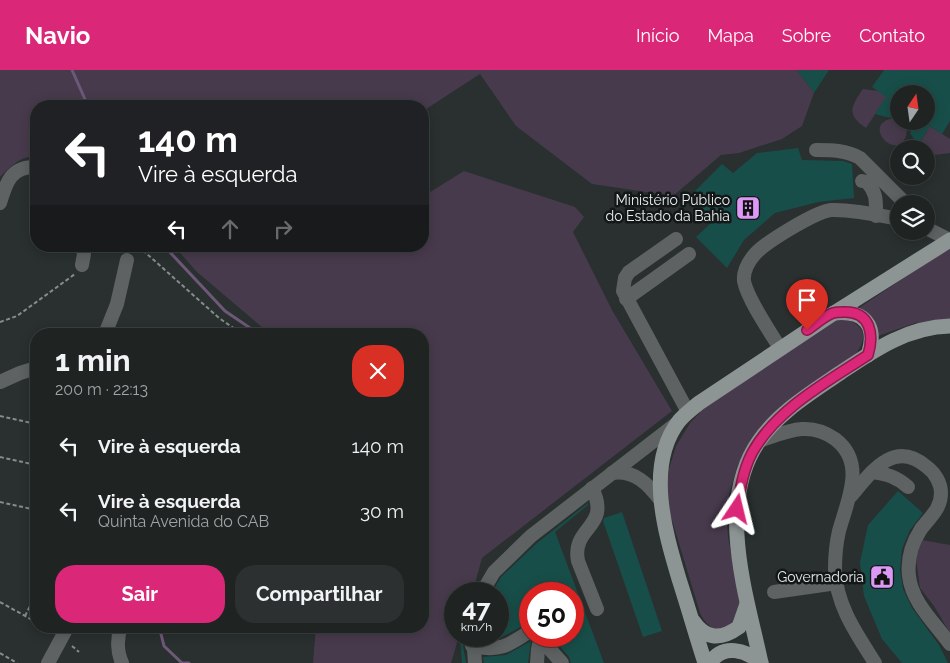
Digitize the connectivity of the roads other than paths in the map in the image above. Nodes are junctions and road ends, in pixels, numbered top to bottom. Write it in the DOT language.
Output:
graph roads {
  1 [pos="816,150"];
  2 [pos="30,168"];
  3 [pos="862,181"];
  4 [pos="897,195"];
  5 [pos="0,203"];
  6 [pos="876,216"];
  7 [pos="890,218"];
  8 [pos="935,232"];
  9 [pos="676,239"];
  10 [pos="950,240"];
  11 [pos="84,252"];
  12 [pos="688,254"];
  13 [pos="127,260"];
  14 [pos="82,265"];
  15 [pos="626,299"];
  16 [pos="834,313"];
  17 [pos="950,326"];
  18 [pos="107,328"];
  19 [pos="780,348"];
  20 [pos="868,355"];
  21 [pos="30,370"];
  22 [pos="0,382"];
  23 [pos="684,417"];
  24 [pos="759,441"];
  25 [pos="872,472"];
  26 [pos="612,473"];
  27 [pos="908,487"];
  28 [pos="592,488"];
  29 [pos="851,496"];
  30 [pos="661,501"];
  31 [pos="488,582"];
  32 [pos="837,583"];
  33 [pos="774,592"];
  34 [pos="748,600"];
  35 [pos="597,609"];
  36 [pos="691,618"];
  37 [pos="64,633"];
  38 [pos="120,633"];
  39 [pos="950,644"];
  40 [pos="473,647"];
  41 [pos="482,647"];
  42 [pos="504,647"];
  43 [pos="48,663"];
  44 [pos="122,663"];
  45 [pos="475,663"];
  46 [pos="537,663"];
  47 [pos="562,663"];
  48 [pos="705,663"];
  49 [pos="710,663"];
  50 [pos="761,663"];
  51 [pos="875,663"];
  1 -- 4 [label="street"];
  2 -- 5 [label="street"];
  3 -- 6 [label="street"];
  6 -- 7 [label="street"];
  6 -- 19 [label="street"];
  8 -- 10 [label="street"];
  9 -- 15 [label="street"];
  10 -- 16 [label="main road"];
  11 -- 14 [label="street"];
  12 -- 15 [label="street"];
  13 -- 18 [label="street"];
  15 -- 23 [label="street"];
  16 -- 19 [label="main road"];
  16 -- 20 [label="main road"];
  17 -- 20 [label="main road"];
  19 -- 23 [label="main road"];
  20 -- 24 [label="main road"];
  21 -- 22 [label="street"];
  23 -- 26 [label="street"];
  23 -- 30 [label="main road"];
  24 -- 29 [label="street"];
  24 -- 34 [label="main road"];
  25 -- 27 [label="street"];
  25 -- 29 [label="street"];
  25 -- 39 [label="street"];
  26 -- 28 [label="street"];
  26 -- 30 [label="street"];
  28 -- 31 [label="street"];
  28 -- 35 [label="street"];
  29 -- 32 [label="street"];
  30 -- 36 [label="main road"];
  32 -- 33 [label="street"];
  32 -- 51 [label="street"];
  34 -- 36 [label="main road"];
  34 -- 50 [label="main road"];
  36 -- 48 [label="main road"];
  37 -- 43 [label="street"];
  38 -- 44 [label="street"];
  40 -- 45 [label="street"];
  41 -- 42 [label="street"];
  46 -- 47 [label="street"];
  49 -- 50 [label="main road"];
}
